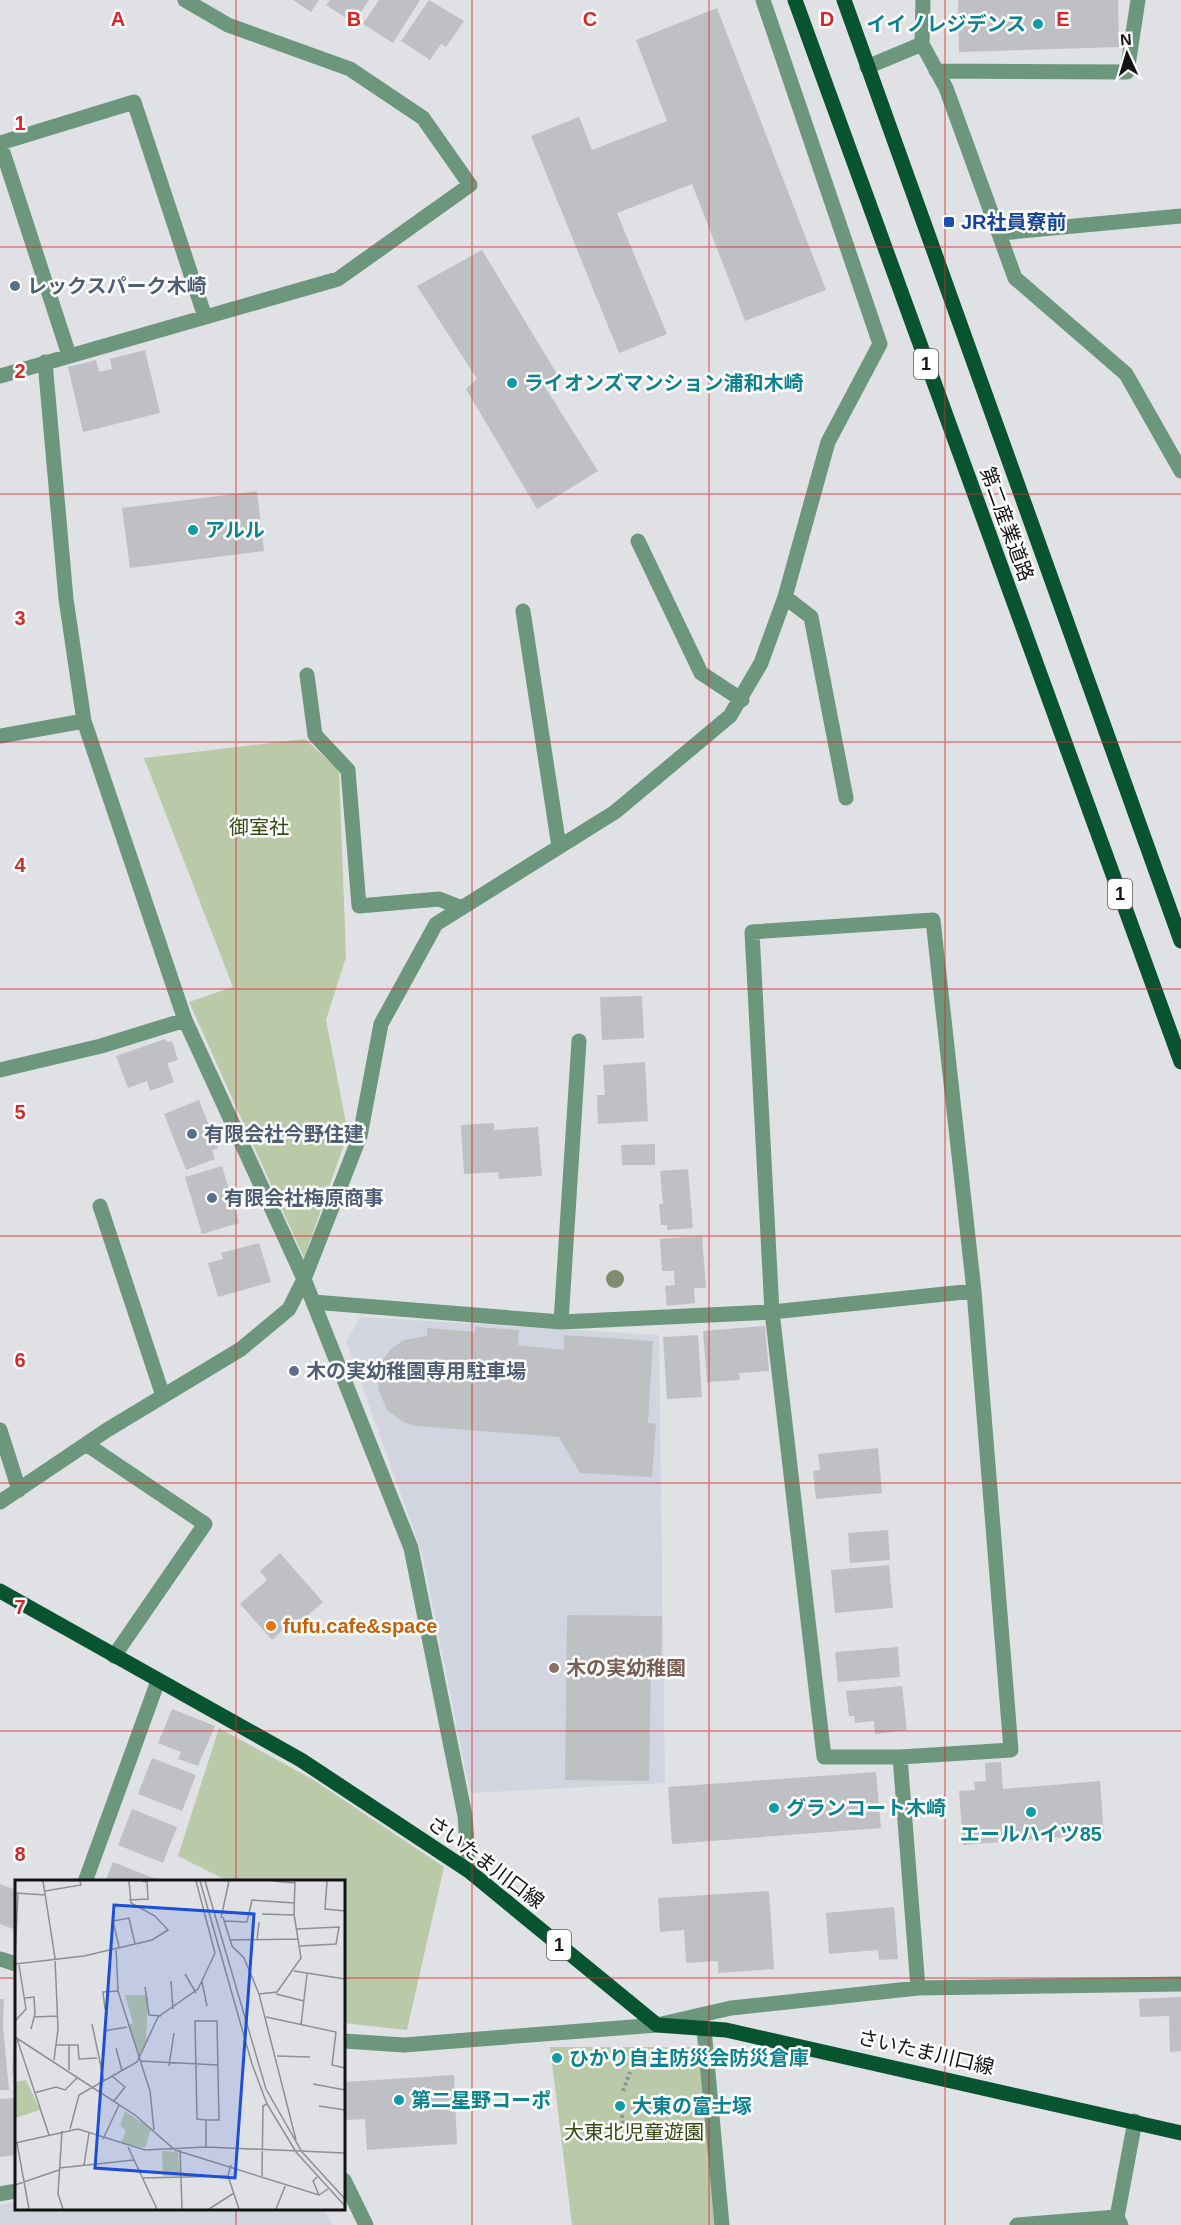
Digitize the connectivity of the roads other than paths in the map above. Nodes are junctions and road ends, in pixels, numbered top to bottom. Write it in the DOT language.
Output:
graph roads {
  1 [pos="185,0"];
  2 [pos="763,0"];
  3 [pos="795,0"];
  4 [pos="844,0"];
  5 [pos="923,0"];
  6 [pos="1138,0"];
  7 [pos="922,44"];
  8 [pos="867,67"];
  9 [pos="936,71"];
  10 [pos="1181,216"];
  11 [pos="1001,233"];
  12 [pos="205,317"];
  13 [pos="69,355"];
  14 [pos="45,362"];
  15 [pos="0,376"];
  16 [pos="1181,471"];
  17 [pos="638,541"];
  18 [pos="785,597"];
  19 [pos="524,611"];
  20 [pos="307,675"];
  21 [pos="742,700"];
  22 [pos="84,721"];
  23 [pos="0,736"];
  24 [pos="846,798"];
  25 [pos="559,847"];
  26 [pos="462,908"];
  27 [pos="1181,941"];
  28 [pos="185,1020"];
  29 [pos="579,1041"];
  30 [pos="1181,1062"];
  31 [pos="0,1070"];
  32 [pos="100,1206"];
  33 [pos="304,1279"];
  34 [pos="975,1291"];
  35 [pos="313,1302"];
  36 [pos="772,1311"];
  37 [pos="561,1322"];
  38 [pos="163,1396"];
  39 [pos="0,1430"];
  40 [pos="87,1444"];
  41 [pos="19,1490"];
  42 [pos="0,1502"];
  43 [pos="0,1591"];
  44 [pos="114,1656"];
  45 [pos="159,1681"];
  46 [pos="900,1757"];
  47 [pos="470,1871"];
  48 [pos="85,1880"];
  49 [pos="0,1959"];
  50 [pos="15,1964"];
  51 [pos="1181,1984"];
  52 [pos="918,1988"];
  53 [pos="657,2025"];
  54 [pos="704,2029"];
  55 [pos="345,2041"];
  56 [pos="1135,2121"];
  57 [pos="1181,2133"];
  58 [pos="345,2182"];
  59 [pos="15,2191"];
  60 [pos="0,2194"];
  61 [pos="1119,2221"];
  62 [pos="366,2225"];
  63 [pos="722,2225"];
  64 [pos="1017,2225"];
  1 -- 12 [label="street"];
  2 -- 18 [label="street"];
  3 -- 30 [label="main road, 第二産業道路 / 1"];
  4 -- 8 [label="main road, 第二産業道路 / 1"];
  5 -- 7 [label="street"];
  6 -- 9 [label="street"];
  7 -- 8 [label="street"];
  7 -- 9 [label="street"];
  8 -- 27 [label="main road, 第二産業道路 / 1"];
  9 -- 11 [label="street"];
  10 -- 11 [label="street"];
  11 -- 16 [label="street"];
  12 -- 13 [label="street"];
  12 -- 13 [label="street"];
  13 -- 14 [label="street"];
  14 -- 15 [label="street"];
  14 -- 22 [label="street"];
  17 -- 21 [label="street"];
  18 -- 21 [label="street"];
  18 -- 24 [label="street"];
  19 -- 25 [label="street"];
  20 -- 26 [label="street"];
  21 -- 25 [label="street"];
  22 -- 23 [label="street"];
  22 -- 28 [label="street"];
  25 -- 26 [label="street"];
  26 -- 33 [label="street"];
  28 -- 31 [label="street"];
  28 -- 33 [label="street"];
  29 -- 37 [label="street"];
  32 -- 38 [label="street"];
  33 -- 35 [label="street"];
  33 -- 38 [label="street"];
  34 -- 36 [label="street"];
  34 -- 36 [label="street"];
  34 -- 46 [label="street"];
  35 -- 37 [label="street"];
  35 -- 47 [label="street"];
  36 -- 37 [label="street"];
  36 -- 46 [label="street"];
  38 -- 40 [label="street"];
  39 -- 41 [label="street"];
  40 -- 41 [label="street"];
  40 -- 44 [label="street"];
  41 -- 42 [label="street"];
  43 -- 44 [label="main road, さいたま川口線 / 1"];
  44 -- 45 [label="main road, さいたま川口線 / 1"];
  45 -- 47 [label="main road, さいたま川口線 / 1"];
  45 -- 48 [label="street"];
  46 -- 52 [label="street"];
  47 -- 53 [label="main road, さいたま川口線 / 1"];
  49 -- 50 [label="street"];
  51 -- 52 [label="street"];
  52 -- 53 [label="street"];
  53 -- 54 [label="main road, さいたま川口線"];
  53 -- 55 [label="street"];
  54 -- 56 [label="main road, さいたま川口線"];
  54 -- 63 [label="street"];
  56 -- 57 [label="main road, さいたま川口線"];
  56 -- 61 [label="street"];
  58 -- 62 [label="street"];
  59 -- 60 [label="street"];
  61 -- 64 [label="street"];
}
